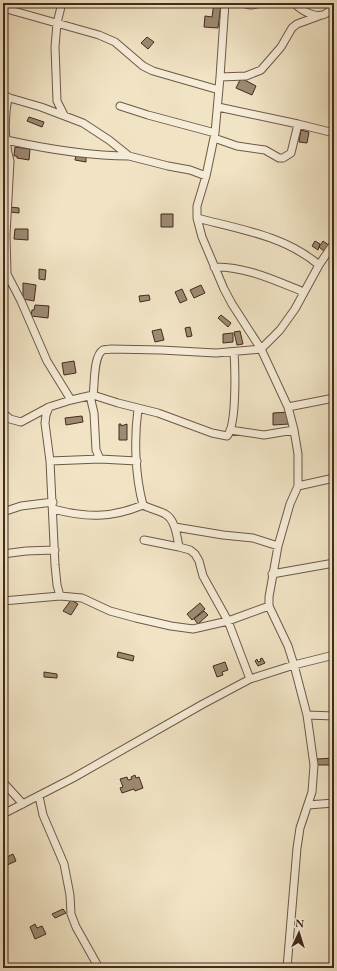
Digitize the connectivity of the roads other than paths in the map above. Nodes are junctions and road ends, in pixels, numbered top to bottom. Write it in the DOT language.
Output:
graph roads {
  1 [pos="62,3"];
  2 [pos="225,3"];
  3 [pos="241,3"];
  4 [pos="262,3"];
  5 [pos="294,3"];
  6 [pos="334,4"];
  7 [pos="3,8"];
  8 [pos="319,16"];
  9 [pos="57,23"];
  10 [pos="220,77"];
  11 [pos="219,90"];
  12 [pos="6,96"];
  13 [pos="57,101"];
  14 [pos="120,106"];
  15 [pos="218,107"];
  16 [pos="53,111"];
  17 [pos="64,115"];
  18 [pos="298,124"];
  19 [pos="334,133"];
  20 [pos="214,136"];
  21 [pos="6,140"];
  22 [pos="5,153"];
  23 [pos="129,156"];
  24 [pos="206,176"];
  25 [pos="197,218"];
  26 [pos="333,247"];
  27 [pos="5,252"];
  28 [pos="319,265"];
  29 [pos="214,267"];
  30 [pos="7,274"];
  31 [pos="3,290"];
  32 [pos="304,292"];
  33 [pos="261,349"];
  34 [pos="234,352"];
  35 [pos="91,395"];
  36 [pos="334,398"];
  37 [pos="71,400"];
  38 [pos="288,407"];
  39 [pos="49,408"];
  40 [pos="138,409"];
  41 [pos="3,413"];
  42 [pos="230,430"];
  43 [pos="294,430"];
  44 [pos="100,459"];
  45 [pos="50,461"];
  46 [pos="137,461"];
  47 [pos="334,478"];
  48 [pos="298,486"];
  49 [pos="53,505"];
  50 [pos="143,505"];
  51 [pos="3,512"];
  52 [pos="175,527"];
  53 [pos="144,540"];
  54 [pos="278,546"];
  55 [pos="179,547"];
  56 [pos="55,550"];
  57 [pos="3,554"];
  58 [pos="334,562"];
  59 [pos="272,574"];
  60 [pos="60,596"];
  61 [pos="3,601"];
  62 [pos="269,606"];
  63 [pos="228,621"];
  64 [pos="334,655"];
  65 [pos="294,665"];
  66 [pos="250,680"];
  67 [pos="307,715"];
  68 [pos="334,716"];
  69 [pos="3,782"];
  70 [pos="38,796"];
  71 [pos="334,803"];
  72 [pos="23,804"];
  73 [pos="308,805"];
  74 [pos="3,814"];
  75 [pos="99,968"];
  76 [pos="287,968"];
  1 -- 9 [label="street"];
  2 -- 10 [label="street"];
  3 -- 4 [label="street"];
  5 -- 8 [label="street"];
  6 -- 8 [label="street"];
  7 -- 9 [label="street"];
  8 -- 10 [label="street"];
  9 -- 11 [label="street"];
  9 -- 13 [label="street"];
  10 -- 11 [label="street"];
  11 -- 15 [label="street"];
  12 -- 16 [label="street"];
  12 -- 21 [label="street"];
  13 -- 16 [label="street"];
  13 -- 17 [label="street"];
  14 -- 20 [label="street"];
  15 -- 18 [label="street"];
  15 -- 20 [label="street"];
  16 -- 17 [label="street"];
  17 -- 23 [label="street"];
  18 -- 19 [label="street"];
  18 -- 20 [label="street"];
  20 -- 24 [label="street"];
  21 -- 22 [label="street"];
  21 -- 23 [label="street"];
  22 -- 27 [label="street"];
  23 -- 24 [label="street"];
  24 -- 25 [label="street"];
  25 -- 28 [label="street"];
  25 -- 29 [label="street"];
  26 -- 28 [label="street"];
  27 -- 30 [label="street"];
  28 -- 32 [label="street"];
  29 -- 32 [label="street"];
  29 -- 33 [label="street"];
  30 -- 31 [label="street"];
  30 -- 37 [label="street"];
  32 -- 33 [label="street"];
  33 -- 34 [label="street"];
  33 -- 38 [label="street"];
  34 -- 35 [label="street"];
  34 -- 42 [label="street"];
  35 -- 37 [label="street"];
  35 -- 40 [label="street"];
  35 -- 44 [label="street"];
  36 -- 38 [label="street"];
  37 -- 39 [label="street"];
  38 -- 43 [label="street"];
  39 -- 41 [label="street"];
  39 -- 45 [label="street"];
  40 -- 42 [label="street"];
  40 -- 46 [label="street"];
  42 -- 43 [label="street"];
  43 -- 48 [label="street"];
  44 -- 45 [label="street"];
  44 -- 46 [label="street"];
  45 -- 49 [label="street"];
  46 -- 50 [label="street"];
  47 -- 48 [label="street"];
  48 -- 54 [label="street"];
  49 -- 50 [label="street"];
  49 -- 51 [label="street"];
  49 -- 56 [label="street"];
  50 -- 52 [label="street"];
  52 -- 54 [label="street"];
  52 -- 55 [label="street"];
  53 -- 55 [label="street"];
  54 -- 59 [label="street"];
  55 -- 63 [label="street"];
  56 -- 57 [label="street"];
  56 -- 60 [label="street"];
  58 -- 59 [label="street"];
  59 -- 62 [label="street"];
  60 -- 61 [label="street"];
  60 -- 63 [label="street"];
  62 -- 63 [label="street"];
  62 -- 65 [label="street"];
  63 -- 66 [label="street"];
  64 -- 65 [label="street"];
  65 -- 66 [label="street"];
  65 -- 67 [label="street"];
  66 -- 70 [label="street"];
  67 -- 68 [label="street"];
  67 -- 73 [label="street"];
  69 -- 72 [label="street"];
  70 -- 72 [label="street"];
  70 -- 75 [label="street"];
  71 -- 73 [label="street"];
  72 -- 74 [label="street"];
  73 -- 76 [label="street"];
}
